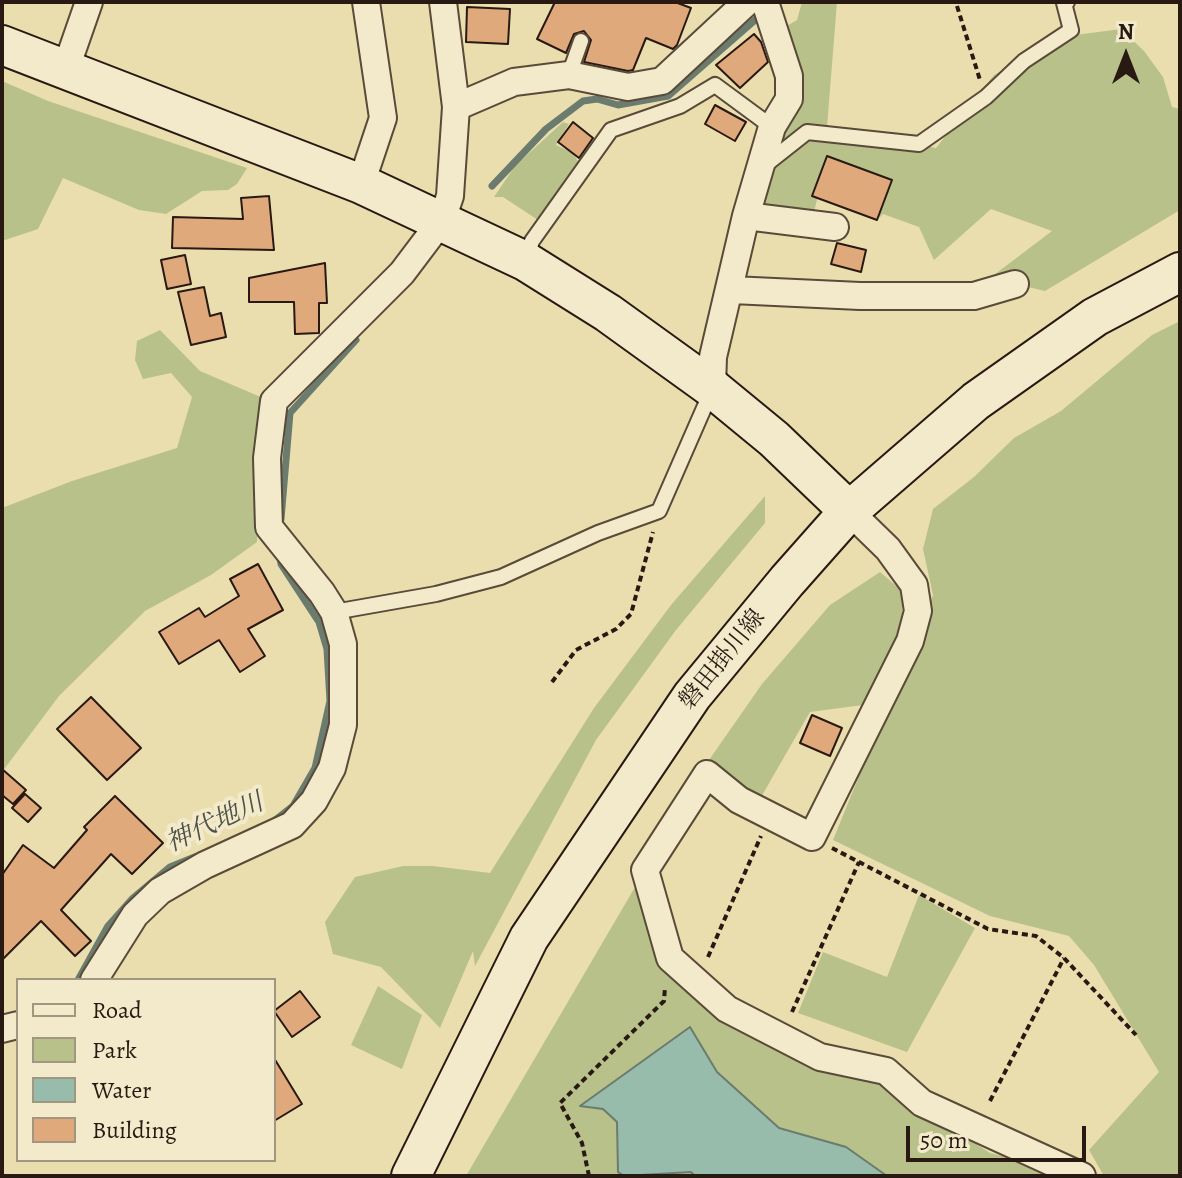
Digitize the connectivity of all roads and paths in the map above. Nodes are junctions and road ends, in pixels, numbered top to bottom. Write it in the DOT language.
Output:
graph roads {
  1 [pos="89,2"];
  2 [pos="443,2"];
  3 [pos="747,2"];
  4 [pos="765,2"];
  5 [pos="1067,2"];
  6 [pos="359,3"];
  7 [pos="957,6"];
  8 [pos="581,41"];
  9 [pos="2,45"];
  10 [pos="65,71"];
  11 [pos="569,75"];
  12 [pos="986,97"];
  13 [pos="456,107"];
  14 [pos="772,127"];
  15 [pos="760,168"];
  16 [pos="361,184"];
  17 [pos="746,216"];
  18 [pos="442,220"];
  19 [pos="835,227"];
  20 [pos="525,261"];
  21 [pos="1180,272"];
  22 [pos="1015,284"];
  23 [pos="732,290"];
  24 [pos="712,388"];
  25 [pos="659,511"];
  26 [pos="849,511"];
  27 [pos="334,612"];
  28 [pos="552,682"];
  29 [pos="770,816"];
  30 [pos="812,837"];
  31 [pos="859,862"];
  32 [pos="708,957"];
  33 [pos="670,958"];
  34 [pos="1064,958"];
  35 [pos="95,978"];
  36 [pos="792,1012"];
  37 [pos="1136,1035"];
  38 [pos="990,1101"];
  39 [pos="588,1175"];
  40 [pos="411,1176"];
  41 [pos="1082,1176"];
  1 -- 10 [label="street"];
  2 -- 13 [label="street"];
  3 -- 11 [label="street"];
  4 -- 14 [label="street"];
  5 -- 12 [label="lane"];
  6 -- 16 [label="street"];
  7 -- 12 [label="path"];
  8 -- 11 [label="lane"];
  9 -- 10 [label="main road"];
  10 -- 16 [label="main road"];
  11 -- 13 [label="street"];
  12 -- 15 [label="lane"];
  13 -- 18 [label="street"];
  14 -- 15 [label="street"];
  14 -- 20 [label="lane"];
  15 -- 17 [label="street"];
  16 -- 18 [label="main road"];
  17 -- 19 [label="street"];
  17 -- 23 [label="street"];
  18 -- 20 [label="main road"];
  18 -- 27 [label="street"];
  20 -- 24 [label="main road"];
  21 -- 26 [label="main road, 磐田掛川線"];
  22 -- 23 [label="street"];
  23 -- 24 [label="street"];
  24 -- 25 [label="lane"];
  24 -- 26 [label="main road"];
  25 -- 27 [label="lane"];
  25 -- 28 [label="path"];
  26 -- 30 [label="street"];
  26 -- 40 [label="main road, 磐田掛川線"];
  27 -- 35 [label="street"];
  29 -- 30 [label="street"];
  29 -- 32 [label="path"];
  29 -- 33 [label="street"];
  30 -- 31 [label="path"];
  31 -- 34 [label="path"];
  31 -- 36 [label="path"];
  33 -- 39 [label="path"];
  33 -- 41 [label="street"];
  34 -- 37 [label="path"];
  34 -- 38 [label="path"];
}
